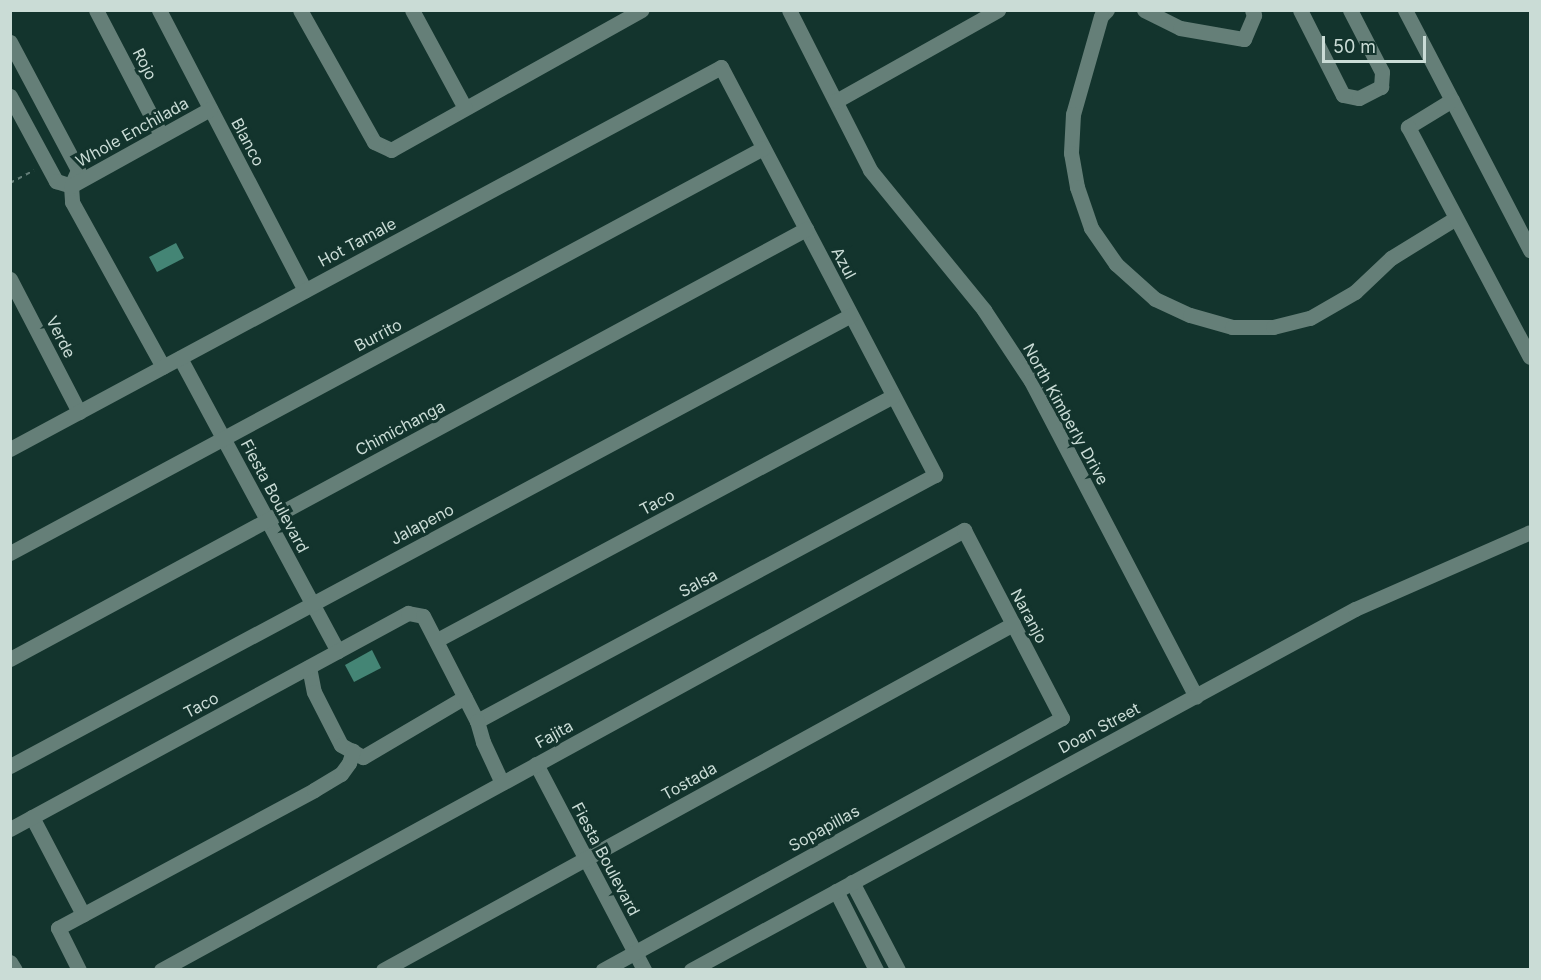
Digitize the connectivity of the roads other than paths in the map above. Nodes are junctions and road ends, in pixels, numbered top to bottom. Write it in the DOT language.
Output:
graph roads {
  1 [pos="96,10"];
  2 [pos="159,10"];
  3 [pos="300,10"];
  4 [pos="412,10"];
  5 [pos="642,10"];
  6 [pos="789,10"];
  7 [pos="998,10"];
  8 [pos="1107,10"];
  9 [pos="1144,10"];
  10 [pos="1252,10"];
  11 [pos="1300,10"];
  12 [pos="1350,10"];
  13 [pos="1405,10"];
  14 [pos="10,42"];
  15 [pos="721,67"];
  16 [pos="10,96"];
  17 [pos="836,100"];
  18 [pos="1452,100"];
  19 [pos="465,108"];
  20 [pos="210,109"];
  21 [pos="161,135"];
  22 [pos="763,148"];
  23 [pos="71,186"];
  24 [pos="1456,218"];
  25 [pos="806,229"];
  26 [pos="1530,248"];
  27 [pos="10,279"];
  28 [pos="305,290"];
  29 [pos="851,315"];
  30 [pos="1530,357"];
  31 [pos="180,358"];
  32 [pos="163,367"];
  33 [pos="893,396"];
  34 [pos="79,412"];
  35 [pos="223,438"];
  36 [pos="10,449"];
  37 [pos="935,475"];
  38 [pos="267,520"];
  39 [pos="964,530"];
  40 [pos="1530,532"];
  41 [pos="10,553"];
  42 [pos="312,603"];
  43 [pos="1013,624"];
  44 [pos="437,640"];
  45 [pos="338,651"];
  46 [pos="10,659"];
  47 [pos="309,667"];
  48 [pos="1196,696"];
  49 [pos="465,698"];
  50 [pos="1062,718"];
  51 [pos="477,722"];
  52 [pos="352,751"];
  53 [pos="536,764"];
  54 [pos="10,766"];
  55 [pos="502,783"];
  56 [pos="32,817"];
  57 [pos="10,829"];
  58 [pos="586,859"];
  59 [pos="852,882"];
  60 [pos="836,891"];
  61 [pos="83,914"];
  62 [pos="634,952"];
  63 [pos="10,962"];
  64 [pos="15,969"];
  65 [pos="79,969"];
  66 [pos="161,969"];
  67 [pos="383,969"];
  68 [pos="603,969"];
  69 [pos="644,969"];
  70 [pos="691,969"];
  71 [pos="876,969"];
  72 [pos="898,969"];
  1 -- 21 [label="street, Rojo"];
  2 -- 20 [label="street, Blanco"];
  3 -- 19 [label="street"];
  4 -- 19 [label="street"];
  5 -- 19 [label="street"];
  6 -- 17 [label="street, North Kimberly Drive"];
  7 -- 17 [label="street"];
  8 -- 24 [label="street"];
  9 -- 10 [label="street"];
  11 -- 12 [label="street"];
  13 -- 18 [label="street"];
  14 -- 23 [label="street"];
  15 -- 22 [label="street, Azul"];
  15 -- 28 [label="street, Hot Tamale"];
  16 -- 23 [label="street"];
  17 -- 48 [label="street, North Kimberly Drive"];
  18 -- 24 [label="street"];
  18 -- 26 [label="street"];
  20 -- 21 [label="street, Whole Enchilada"];
  20 -- 28 [label="street, Blanco"];
  21 -- 23 [label="street, Whole Enchilada"];
  22 -- 25 [label="street, Azul"];
  22 -- 35 [label="street, Burrito"];
  23 -- 32 [label="street"];
  24 -- 30 [label="street"];
  25 -- 29 [label="street, Azul"];
  25 -- 38 [label="street, Chimichanga"];
  27 -- 34 [label="street, Verde"];
  28 -- 31 [label="street, Hot Tamale"];
  29 -- 33 [label="street, Azul"];
  29 -- 42 [label="street, Jalapeno"];
  31 -- 32 [label="street, Hot Tamale"];
  31 -- 35 [label="street, Fiesta Boulevard"];
  32 -- 34 [label="street, Hot Tamale"];
  33 -- 37 [label="street, Azul"];
  33 -- 44 [label="street, Taco"];
  34 -- 36 [label="street, Hot Tamale"];
  35 -- 38 [label="street, Fiesta Boulevard"];
  35 -- 41 [label="street, Burrito"];
  37 -- 51 [label="street, Salsa"];
  38 -- 42 [label="street, Fiesta Boulevard"];
  38 -- 46 [label="street, Chimichanga"];
  39 -- 43 [label="street, Naranjo"];
  39 -- 53 [label="street, Fajita"];
  40 -- 48 [label="street, Doan Street"];
  42 -- 45 [label="street, Fiesta Boulevard"];
  42 -- 54 [label="street, Jalapeno"];
  43 -- 50 [label="street, Naranjo"];
  43 -- 58 [label="street, Tostada"];
  44 -- 45 [label="street, Taco"];
  44 -- 49 [label="street"];
  45 -- 47 [label="street, Taco"];
  47 -- 52 [label="street"];
  47 -- 56 [label="street, Taco"];
  48 -- 59 [label="street, Doan Street"];
  49 -- 51 [label="street"];
  49 -- 52 [label="street"];
  50 -- 62 [label="street, Sopapillas"];
  51 -- 55 [label="street"];
  52 -- 61 [label="street"];
  53 -- 55 [label="street, Fajita"];
  53 -- 58 [label="street, Fiesta Boulevard"];
  55 -- 66 [label="street, Fajita"];
  56 -- 57 [label="street, Taco"];
  56 -- 61 [label="street"];
  58 -- 62 [label="street, Fiesta Boulevard"];
  58 -- 67 [label="street, Tostada"];
  59 -- 60 [label="street, Doan Street"];
  59 -- 72 [label="street"];
  60 -- 70 [label="street, Doan Street"];
  60 -- 71 [label="street"];
  61 -- 65 [label="street"];
  62 -- 68 [label="street, Sopapillas"];
  62 -- 69 [label="street, Fiesta Boulevard"];
  63 -- 64 [label="street"];
}
